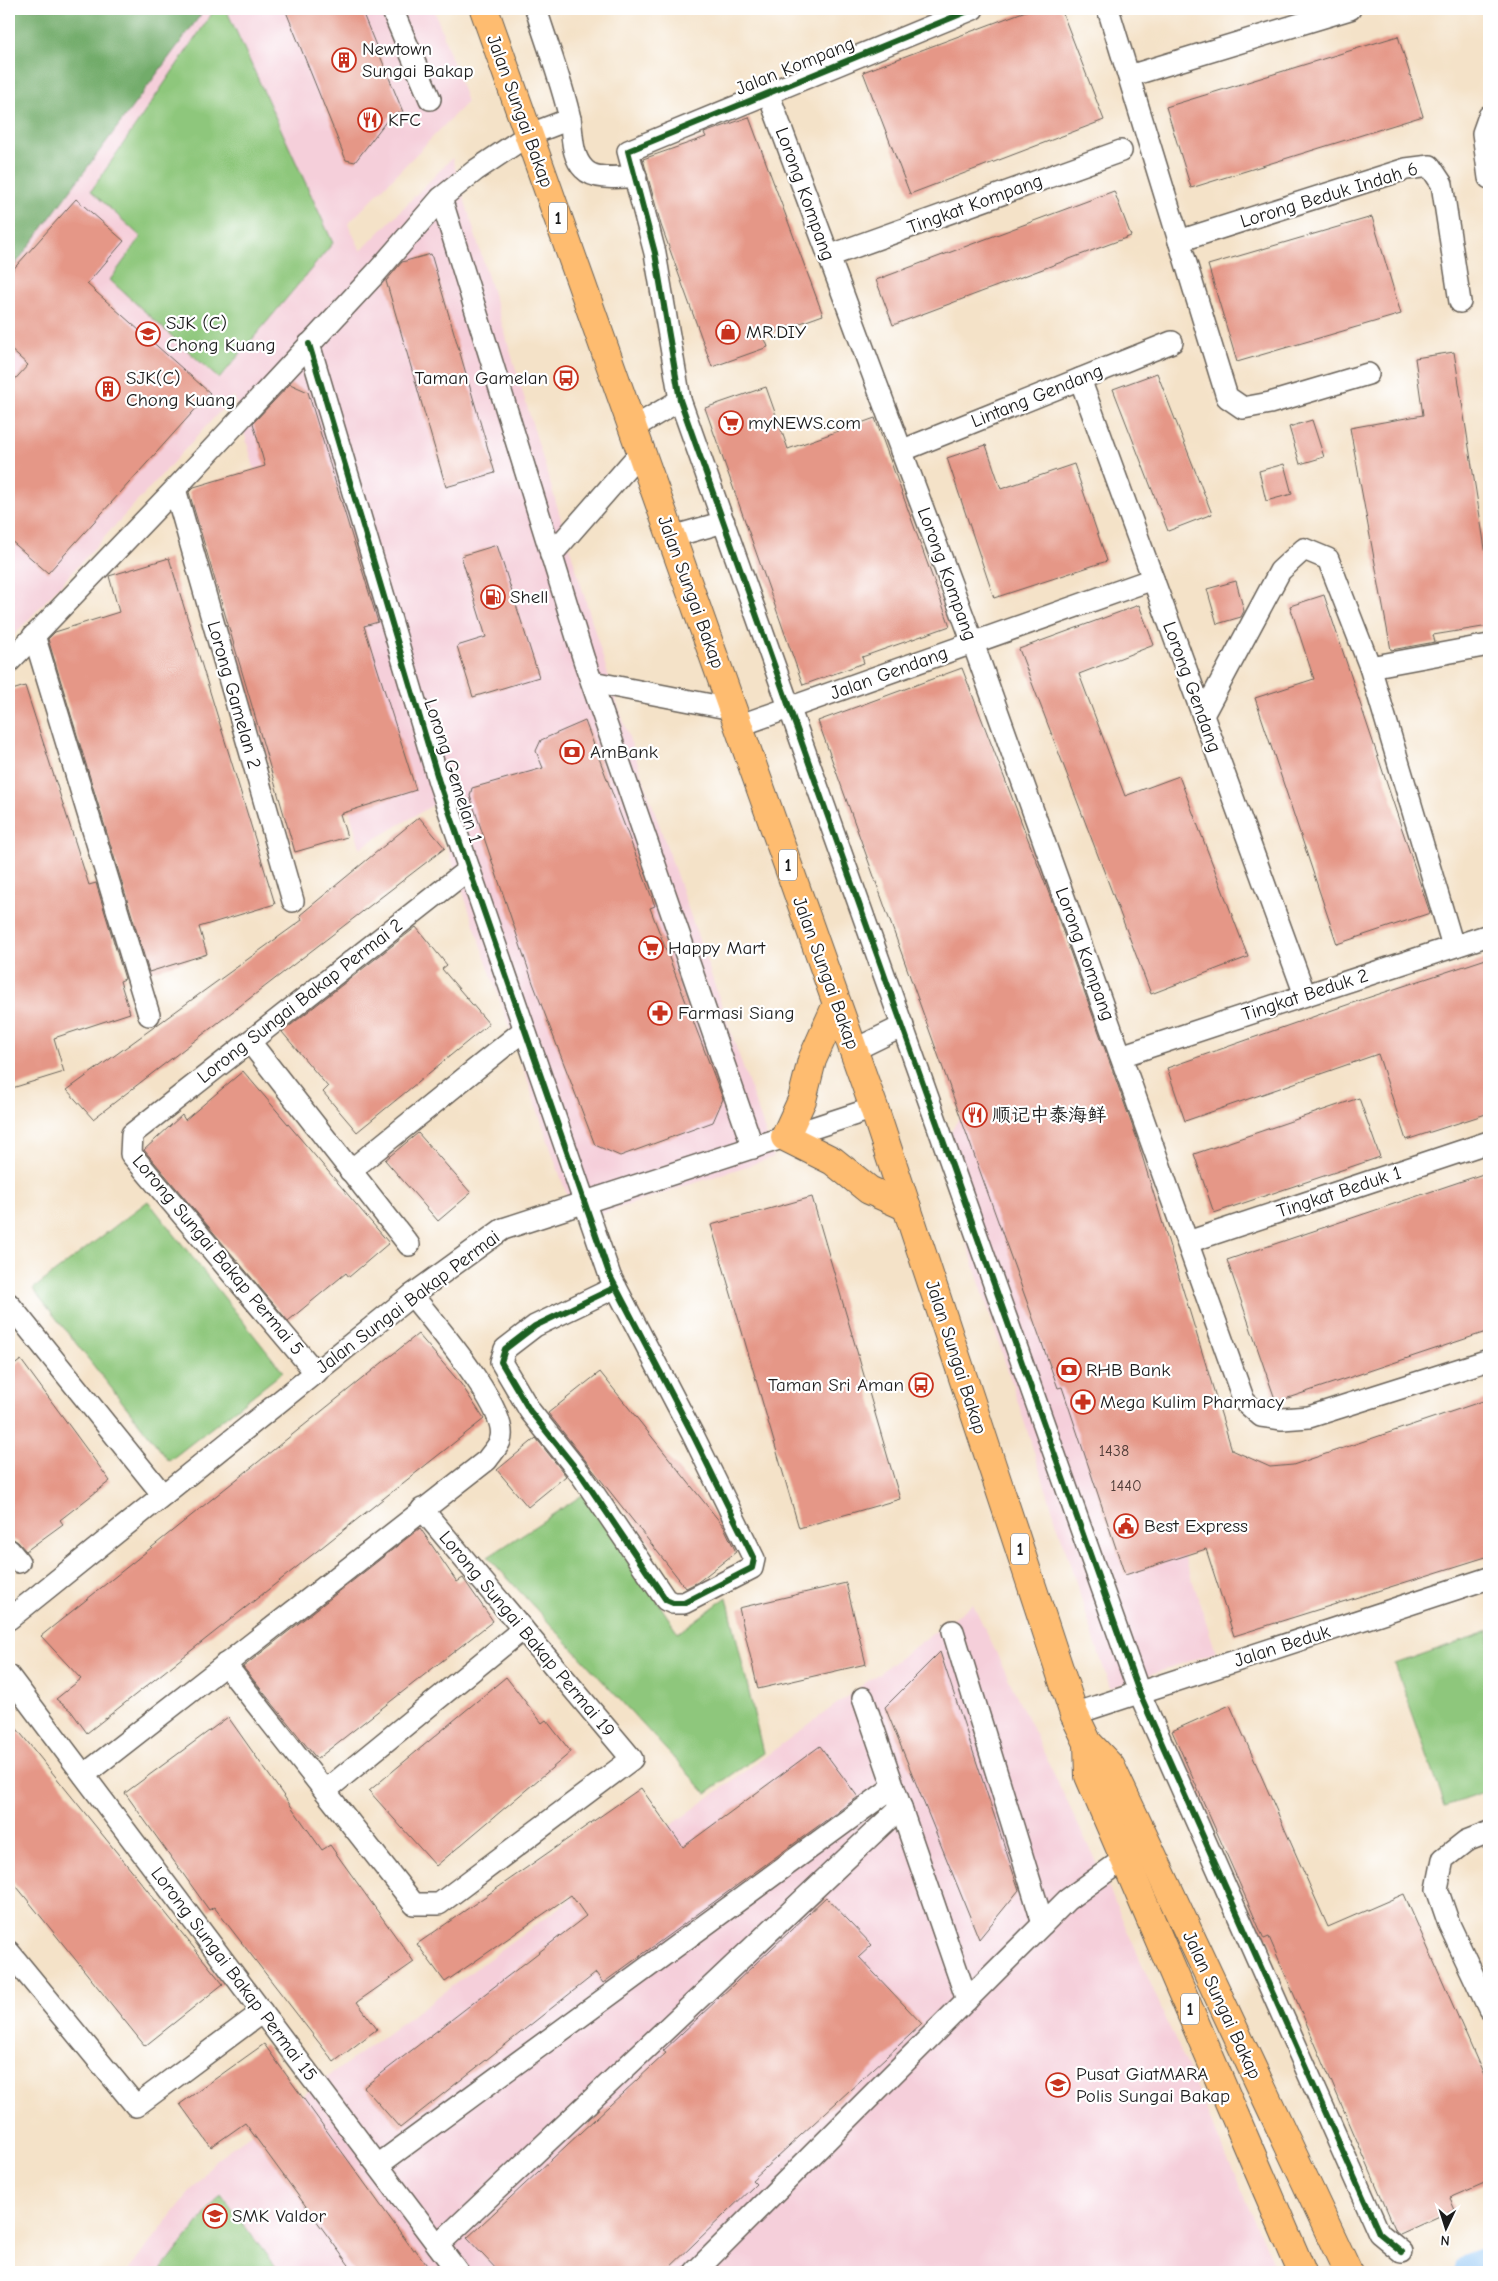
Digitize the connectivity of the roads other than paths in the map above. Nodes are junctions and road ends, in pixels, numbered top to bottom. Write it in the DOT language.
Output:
graph roads {
  1 [pos="392,9"];
  2 [pos="484,9"];
  3 [pos="536,9"];
  4 [pos="973,9"];
  5 [pos="1108,9"];
  6 [pos="1350,9"];
  7 [pos="1129,76"];
  8 [pos="768,94"];
  9 [pos="430,99"];
  10 [pos="1489,116"];
  11 [pos="570,119"];
  12 [pos="528,135"];
  13 [pos="1121,151"];
  14 [pos="636,176"];
  15 [pos="1489,178"];
  16 [pos="441,198"];
  17 [pos="1179,242"];
  18 [pos="829,256"];
  19 [pos="1460,302"];
  20 [pos="1172,342"];
  21 [pos="309,344"];
  22 [pos="1368,374"];
  23 [pos="1080,379"];
  24 [pos="680,400"];
  25 [pos="637,440"];
  26 [pos="901,451"];
  27 [pos="175,489"];
  28 [pos="724,522"];
  29 [pos="672,537"];
  30 [pos="551,555"];
  31 [pos="1153,579"];
  32 [pos="34,636"];
  33 [pos="973,643"];
  34 [pos="1489,645"];
  35 [pos="9,662"];
  36 [pos="1370,667"];
  37 [pos="592,682"];
  38 [pos="790,708"];
  39 [pos="1203,716"];
  40 [pos="735,718"];
  41 [pos="469,869"];
  42 [pos="293,901"];
  43 [pos="1489,935"];
  44 [pos="1453,946"];
  45 [pos="1305,995"];
  46 [pos="837,1004"];
  47 [pos="149,1015"];
  48 [pos="903,1026"];
  49 [pos="524,1030"];
  50 [pos="250,1042"];
  51 [pos="854,1050"];
  52 [pos="1121,1056"];
  53 [pos="874,1108"];
  54 [pos="132,1134"];
  55 [pos="785,1137"];
  56 [pos="1489,1142"];
  57 [pos="754,1148"];
  58 [pos="350,1171"];
  59 [pos="584,1202"];
  60 [pos="907,1207"];
  61 [pos="1188,1242"];
  62 [pos="409,1245"];
  63 [pos="616,1287"];
  64 [pos="412,1295"];
  65 [pos="12,1314"];
  66 [pos="1489,1360"];
  67 [pos="316,1373"];
  68 [pos="163,1495"];
  69 [pos="422,1508"];
  70 [pos="1489,1578"];
  71 [pos="9,1619"];
  72 [pos="523,1629"];
  73 [pos="953,1631"];
  74 [pos="225,1664"];
  75 [pos="9,1676"];
  76 [pos="1139,1692"];
  77 [pos="863,1698"];
  78 [pos="1074,1714"];
  79 [pos="1088,1743"];
  80 [pos="84,1775"];
  81 [pos="893,1786"];
  82 [pos="325,1791"];
  83 [pos="900,1807"];
  84 [pos="1489,1832"];
  85 [pos="1125,1858"];
  86 [pos="1043,1924"];
  87 [pos="9,1952"];
  88 [pos="967,2000"];
  89 [pos="1489,2009"];
  90 [pos="262,2012"];
  91 [pos="378,2165"];
  92 [pos="438,2245"];
  93 [pos="1402,2252"];
  94 [pos="458,2272"];
  95 [pos="695,2272"];
  96 [pos="1302,2272"];
  97 [pos="1348,2272"];
  1 -- 9 [label="street"];
  2 -- 12 [label="highway, Jalan Sungai Bakap / 1"];
  3 -- 11 [label="street"];
  4 -- 8 [label="street, Jalan Kompang"];
  5 -- 7 [label="street"];
  6 -- 7 [label="street"];
  7 -- 17 [label="street"];
  8 -- 14 [label="street, Jalan Kompang"];
  8 -- 18 [label="street, Lorong Kompang"];
  10 -- 15 [label="street"];
  11 -- 12 [label="street"];
  11 -- 14 [label="street"];
  12 -- 16 [label="street"];
  12 -- 25 [label="highway, Jalan Sungai Bakap / 1"];
  13 -- 18 [label="street, Tingkat Kompang"];
  14 -- 24 [label="street"];
  16 -- 21 [label="street"];
  16 -- 30 [label="street"];
  17 -- 19 [label="street, Lorong Beduk Indah 6"];
  17 -- 22 [label="street"];
  18 -- 26 [label="street, Lorong Kompang"];
  20 -- 23 [label="street, Lintang Gendang"];
  21 -- 27 [label="street"];
  21 -- 41 [label="street, Lorong Gemelan 1"];
  23 -- 26 [label="street, Lintang Gendang"];
  23 -- 31 [label="street, Lorong Gendang"];
  24 -- 25 [label="street"];
  24 -- 28 [label="street"];
  25 -- 29 [label="highway, Jalan Sungai Bakap / 1"];
  25 -- 30 [label="street"];
  26 -- 33 [label="street, Lorong Kompang"];
  27 -- 32 [label="street"];
  27 -- 42 [label="street, Lorong Gamelan 2"];
  28 -- 29 [label="street"];
  28 -- 38 [label="street"];
  29 -- 40 [label="highway, Jalan Sungai Bakap / 1"];
  30 -- 37 [label="street"];
  31 -- 33 [label="street, Jalan Gendang"];
  31 -- 39 [label="street, Lorong Gendang"];
  32 -- 35 [label="street"];
  32 -- 47 [label="street"];
  33 -- 38 [label="street, Jalan Gendang"];
  33 -- 52 [label="street, Lorong Kompang"];
  34 -- 36 [label="street"];
  36 -- 39 [label="street"];
  36 -- 44 [label="street"];
  37 -- 40 [label="street"];
  37 -- 57 [label="street"];
  38 -- 40 [label="street, Jalan Gendang"];
  38 -- 48 [label="street"];
  39 -- 45 [label="street, Lorong Gendang"];
  40 -- 46 [label="highway, Jalan Sungai Bakap / 1"];
  41 -- 49 [label="street, Lorong Gemelan 1"];
  41 -- 50 [label="street, Lorong Sungai Bakap Permai 2"];
  43 -- 44 [label="street, Tingkat Beduk 2"];
  44 -- 45 [label="street, Tingkat Beduk 2"];
  45 -- 52 [label="street, Tingkat Beduk 2"];
  46 -- 51 [label="highway, Jalan Sungai Bakap / 1"];
  46 -- 55 [label="highway"];
  48 -- 51 [label="street"];
  48 -- 76 [label="street"];
  49 -- 58 [label="street"];
  49 -- 59 [label="street, Lorong Gemelan 1"];
  50 -- 54 [label="street, Lorong Sungai Bakap Permai 2"];
  50 -- 58 [label="street"];
  51 -- 53 [label="highway, Jalan Sungai Bakap / 1"];
  52 -- 61 [label="street, Lorong Kompang"];
  53 -- 55 [label="street, Jalan Sungai Bakap Permai"];
  53 -- 60 [label="highway, Jalan Sungai Bakap / 1"];
  54 -- 67 [label="street, Lorong Sungai Bakap Permai 5"];
  55 -- 57 [label="street, Jalan Sungai Bakap Permai"];
  55 -- 60 [label="highway"];
  56 -- 61 [label="street, Tingkat Beduk 1"];
  57 -- 59 [label="street, Jalan Sungai Bakap Permai"];
  58 -- 62 [label="street"];
  59 -- 63 [label="street, Lorong Gemelan 1"];
  59 -- 64 [label="street, Jalan Sungai Bakap Permai"];
  60 -- 78 [label="highway, Jalan Sungai Bakap / 1"];
  61 -- 66 [label="street, Lorong Kompang"];
  63 -- 63 [label="street, Lorong Gemelan 1"];
  64 -- 67 [label="street, Jalan Sungai Bakap Permai"];
  64 -- 69 [label="street"];
  65 -- 68 [label="street"];
  67 -- 68 [label="street, Jalan Sungai Bakap Permai"];
  68 -- 71 [label="street, Jalan Sungai Bakap Permai"];
  69 -- 72 [label="street, Lorong Sungai Bakap Permai 19"];
  69 -- 74 [label="street"];
  70 -- 76 [label="street, Jalan Beduk"];
  72 -- 82 [label="street"];
  72 -- 82 [label="street, Lorong Sungai Bakap Permai 19"];
  73 -- 86 [label="street"];
  74 -- 80 [label="street"];
  74 -- 82 [label="street"];
  75 -- 80 [label="street, Lorong Sungai Bakap Permai 15"];
  76 -- 78 [label="street, Jalan Beduk"];
  76 -- 93 [label="street"];
  77 -- 81 [label="street"];
  78 -- 79 [label="highway, Jalan Sungai Bakap / 1"];
  79 -- 85 [label="highway, Jalan Sungai Bakap / 1"];
  79 -- 97 [label="highway, Jalan Sungai Bakap / 1"];
  80 -- 90 [label="street, Lorong Sungai Bakap Permai 15"];
  81 -- 83 [label="street"];
  81 -- 91 [label="street"];
  83 -- 88 [label="street"];
  83 -- 92 [label="street"];
  84 -- 89 [label="street"];
  85 -- 86 [label="street"];
  85 -- 96 [label="highway, Jalan Sungai Bakap / 1"];
  86 -- 88 [label="street"];
  87 -- 90 [label="street"];
  88 -- 95 [label="street"];
  90 -- 91 [label="street, Lorong Sungai Bakap Permai 15"];
  91 -- 92 [label="street, Lorong Sungai Bakap Permai 15"];
  92 -- 94 [label="street, Lorong Sungai Bakap Permai 15"];
}
